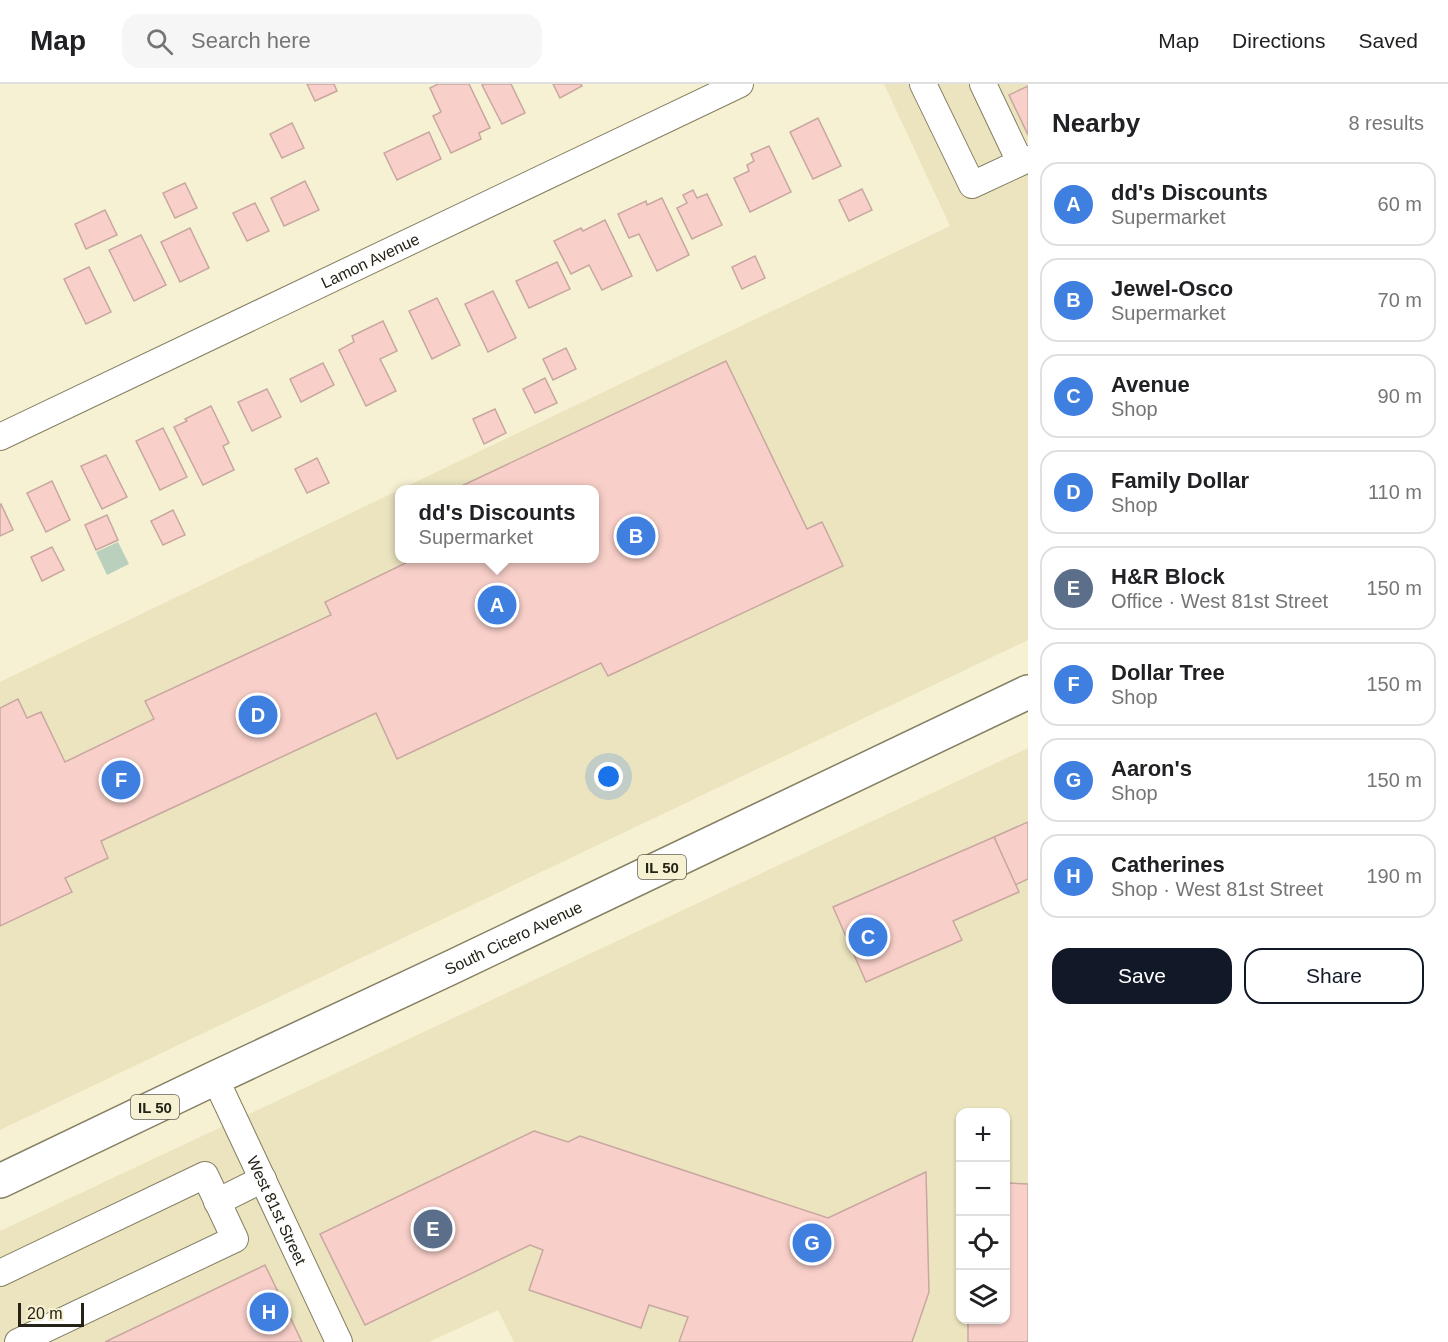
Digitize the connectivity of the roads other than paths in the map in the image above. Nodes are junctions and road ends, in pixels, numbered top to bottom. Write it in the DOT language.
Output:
graph roads {
  1 [pos="740,84"];
  2 [pos="923,84"];
  3 [pos="983,84"];
  4 [pos="1024,161"];
  5 [pos="0,436"];
  6 [pos="1028,693"];
  7 [pos="215,1078"];
  8 [pos="263,1179"];
  9 [pos="0,1181"];
  10 [pos="217,1202"];
  11 [pos="0,1273"];
  12 [pos="18,1342"];
  13 [pos="339,1342"];
  1 -- 5 [label="street, Lamon Avenue"];
  2 -- 4 [label="street"];
  3 -- 4 [label="street"];
  6 -- 7 [label="main road, South Cicero Avenue / IL 50"];
  7 -- 8 [label="street, West 81st Street"];
  7 -- 9 [label="main road, South Cicero Avenue / IL 50"];
  8 -- 10 [label="street"];
  8 -- 13 [label="street, West 81st Street"];
  10 -- 11 [label="street"];
  10 -- 12 [label="street"];
}
